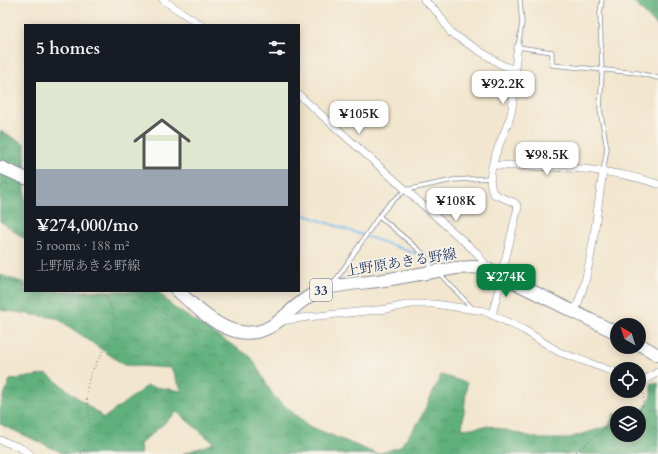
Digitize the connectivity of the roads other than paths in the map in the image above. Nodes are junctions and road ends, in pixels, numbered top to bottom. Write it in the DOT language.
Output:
graph roads {
  1 [pos="424,0"];
  2 [pos="520,0"];
  3 [pos="602,0"];
  4 [pos="166,1"];
  5 [pos="200,24"];
  6 [pos="518,47"];
  7 [pos="516,70"];
  8 [pos="602,71"];
  9 [pos="658,78"];
  10 [pos="300,96"];
  11 [pos="494,165"];
  12 [pos="0,167"];
  13 [pos="603,172"];
  14 [pos="24,178"];
  15 [pos="491,178"];
  16 [pos="658,184"];
  17 [pos="406,190"];
  18 [pos="379,216"];
  19 [pos="435,271"];
  20 [pos="497,274"];
  21 [pos="331,288"];
  22 [pos="179,292"];
  23 [pos="474,310"];
  24 [pos="574,312"];
  25 [pos="492,315"];
  26 [pos="278,322"];
  27 [pos="610,330"];
  28 [pos="646,348"];
  29 [pos="658,355"];
  30 [pos="610,370"];
  31 [pos="658,372"];
  32 [pos="646,378"];
  33 [pos="0,440"];
  34 [pos="30,454"];
  1 -- 7 [label="street"];
  2 -- 6 [label="lane"];
  3 -- 8 [label="lane"];
  4 -- 5 [label="street"];
  6 -- 7 [label="street"];
  6 -- 8 [label="lane"];
  7 -- 11 [label="street"];
  8 -- 9 [label="lane"];
  8 -- 13 [label="lane"];
  10 -- 17 [label="street"];
  11 -- 13 [label="street"];
  11 -- 15 [label="street"];
  12 -- 14 [label="main road"];
  13 -- 16 [label="street"];
  13 -- 24 [label="street"];
  15 -- 17 [label="lane"];
  15 -- 20 [label="street"];
  17 -- 18 [label="lane"];
  17 -- 20 [label="street"];
  18 -- 19 [label="lane"];
  18 -- 21 [label="lane"];
  19 -- 20 [label="main road, 上野原あきる野線 / 33"];
  19 -- 21 [label="main road, 上野原あきる野線 / 33"];
  19 -- 23 [label="lane"];
  20 -- 24 [label="main road, 上野原あきる野線 / 33"];
  20 -- 25 [label="street"];
  21 -- 26 [label="main road, 上野原あきる野線 / 33"];
  22 -- 26 [label="main road, 上野原あきる野線 / 33"];
  23 -- 25 [label="street"];
  23 -- 26 [label="street"];
  24 -- 27 [label="main road, 上野原あきる野線 / 33"];
  25 -- 30 [label="street"];
  28 -- 29 [label="main road"];
  31 -- 32 [label="street"];
  33 -- 34 [label="street"];
}
